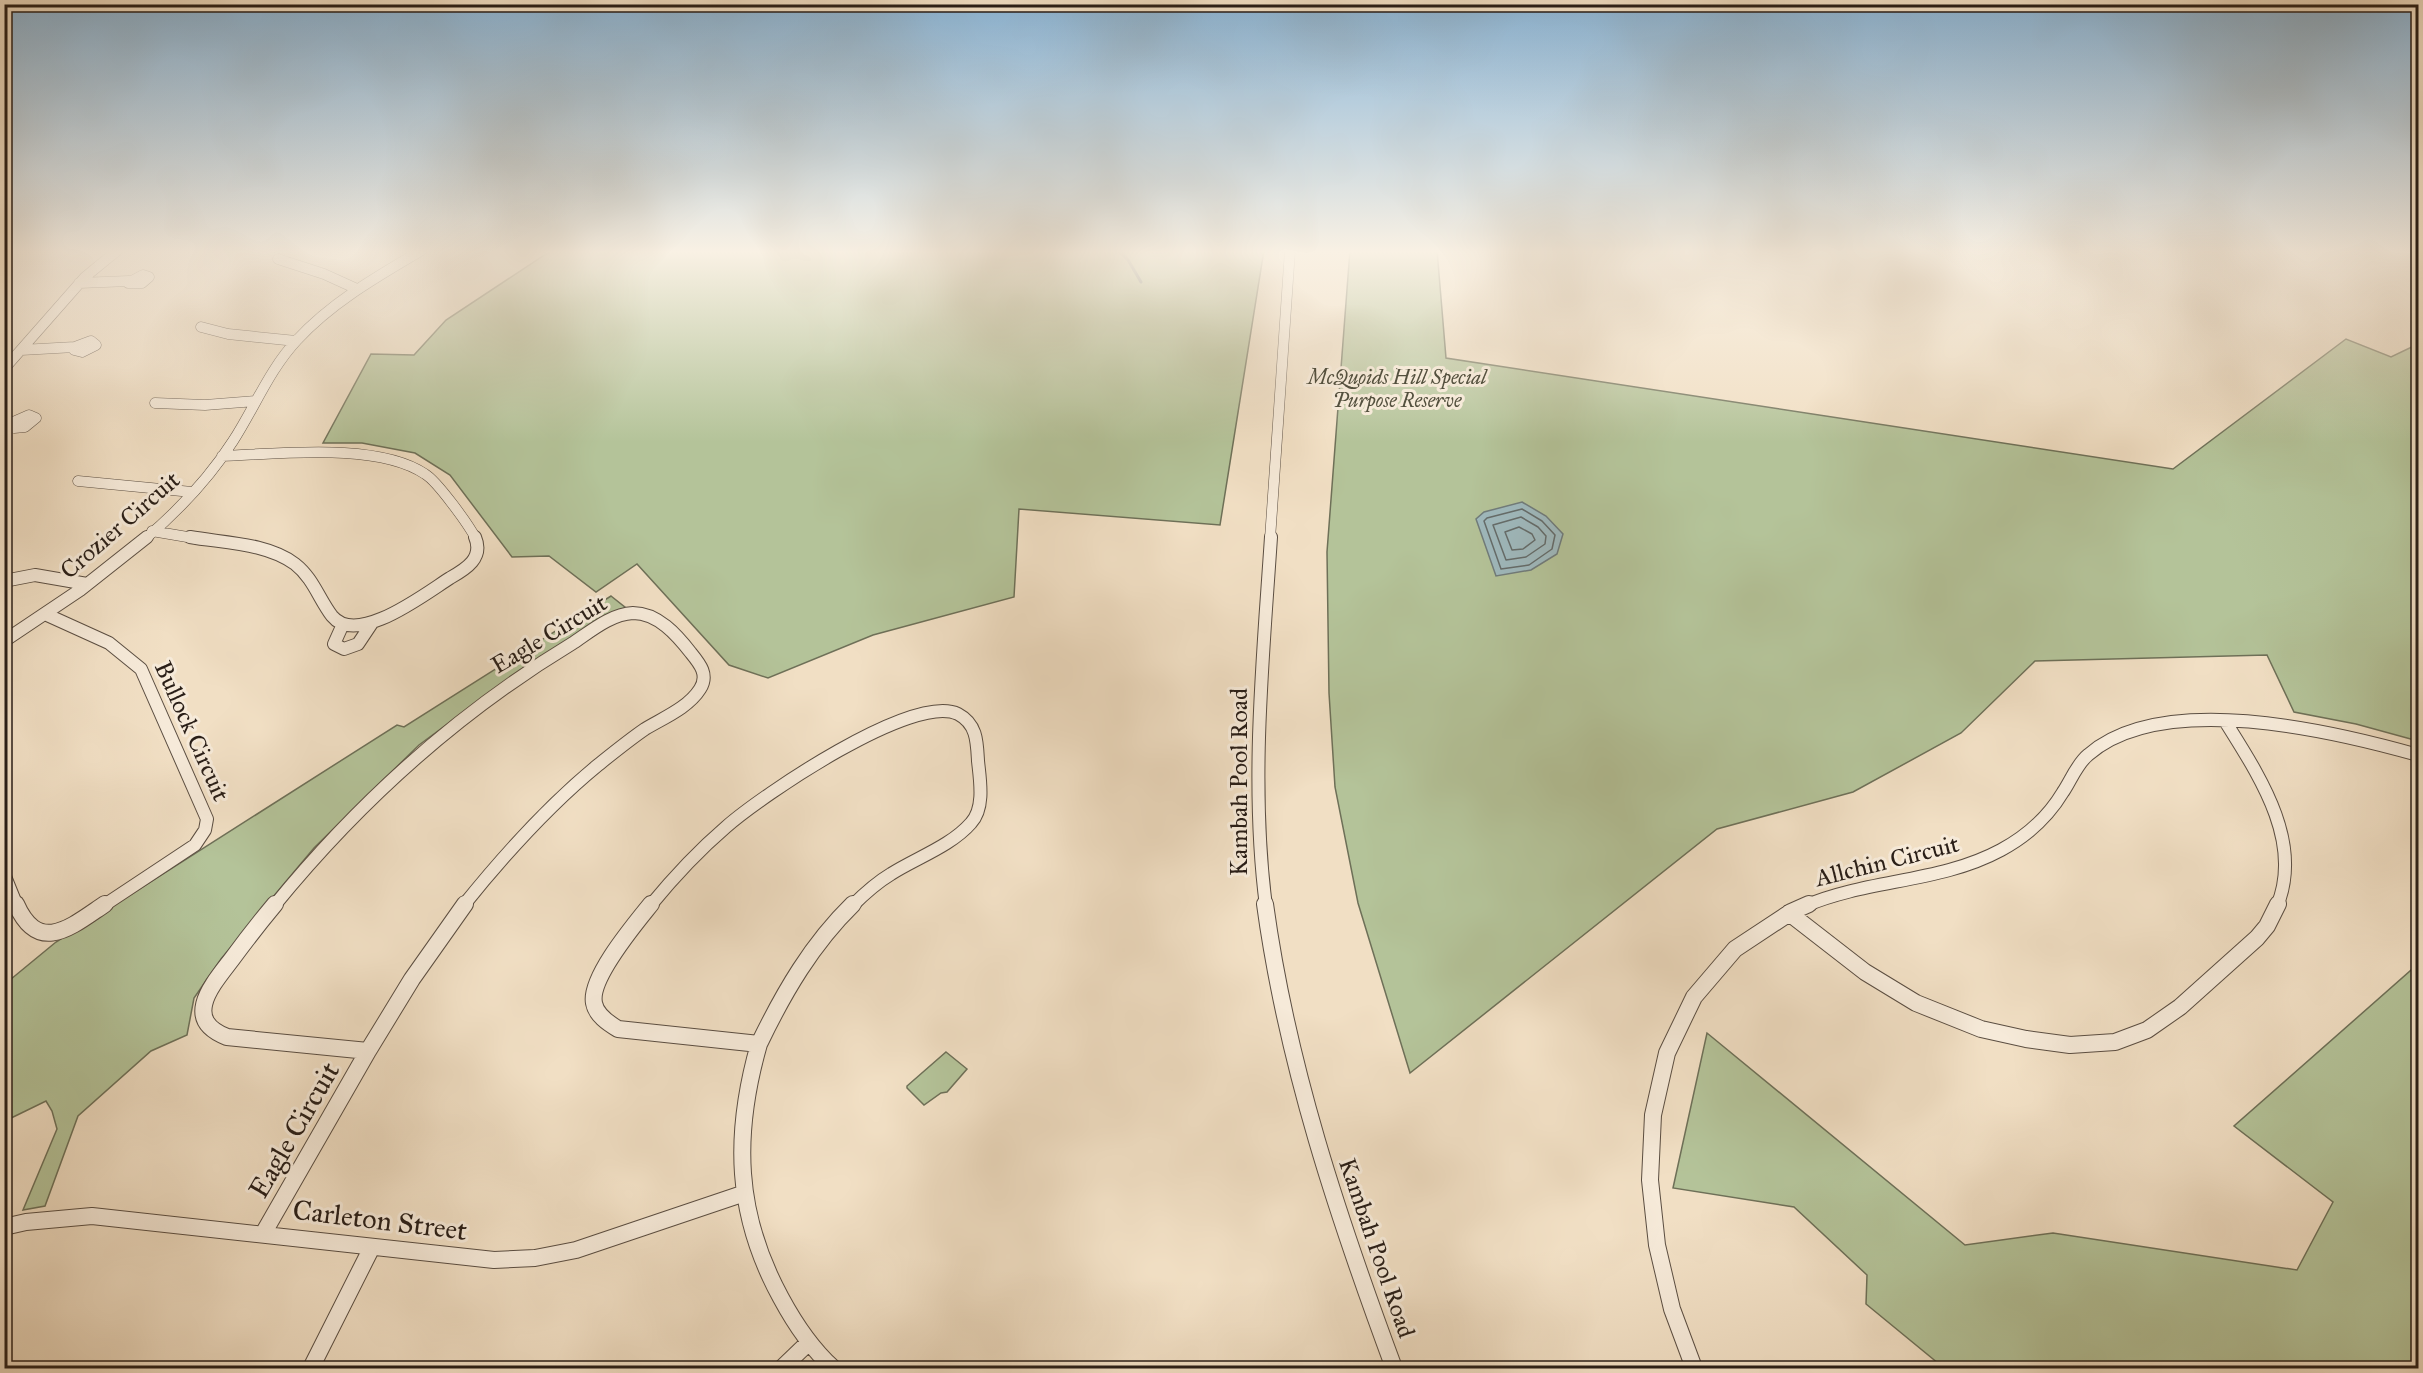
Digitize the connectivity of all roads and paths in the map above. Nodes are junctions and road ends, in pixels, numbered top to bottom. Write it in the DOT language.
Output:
graph roads {
  1 [pos="53,314"];
  2 [pos="324,314"];
  3 [pos="1286,314"];
  4 [pos="201,327"];
  5 [pos="296,341"];
  6 [pos="75,347"];
  7 [pos="21,350"];
  8 [pos="4,369"];
  9 [pos="256,401"];
  10 [pos="155,403"];
  11 [pos="222,456"];
  12 [pos="78,481"];
  13 [pos="192,492"];
  14 [pos="152,531"];
  15 [pos="4,581"];
  16 [pos="87,584"];
  17 [pos="45,614"];
  18 [pos="372,623"];
  19 [pos="343,624"];
  20 [pos="4,640"];
  21 [pos="2225,721"];
  22 [pos="2418,755"];
  23 [pos="4,874"];
  24 [pos="1790,913"];
  25 [pos="759,1044"];
  26 [pos="368,1051"];
  27 [pos="742,1194"];
  28 [pos="4,1227"];
  29 [pos="263,1234"];
  30 [pos="372,1247"];
  31 [pos="808,1343"];
  32 [pos="311,1368"];
  33 [pos="782,1368"];
  34 [pos="833,1368"];
  35 [pos="1394,1368"];
  36 [pos="1694,1368"];
  1 -- 7 [label="street"];
  2 -- 5 [label="street, Crozier Circuit"];
  3 -- 35 [label="street, Kambah Pool Road"];
  4 -- 5 [label="street"];
  5 -- 9 [label="street, Crozier Circuit"];
  6 -- 7 [label="street"];
  7 -- 8 [label="street"];
  9 -- 10 [label="street"];
  9 -- 11 [label="street, Crozier Circuit"];
  11 -- 13 [label="street, Crozier Circuit"];
  11 -- 18 [label="street"];
  12 -- 13 [label="street"];
  13 -- 14 [label="street, Crozier Circuit"];
  14 -- 16 [label="street, Crozier Circuit"];
  14 -- 19 [label="street"];
  15 -- 16 [label="street"];
  16 -- 17 [label="street, Crozier Circuit"];
  17 -- 20 [label="street, Crozier Circuit"];
  17 -- 23 [label="street, Bullock Circuit"];
  18 -- 19 [label="street"];
  18 -- 19 [label="street"];
  21 -- 22 [label="street, Allchin Circuit"];
  21 -- 24 [label="street, Allchin Circuit"];
  21 -- 24 [label="street"];
  24 -- 36 [label="street, Allchin Circuit"];
  25 -- 25 [label="street"];
  25 -- 27 [label="street"];
  26 -- 26 [label="street, Eagle Circuit"];
  26 -- 29 [label="street, Eagle Circuit"];
  27 -- 30 [label="street, Carleton Street"];
  27 -- 31 [label="street"];
  28 -- 29 [label="street, Carleton Street"];
  29 -- 30 [label="street, Carleton Street"];
  30 -- 32 [label="street"];
  31 -- 33 [label="street"];
  31 -- 34 [label="street"];
}
